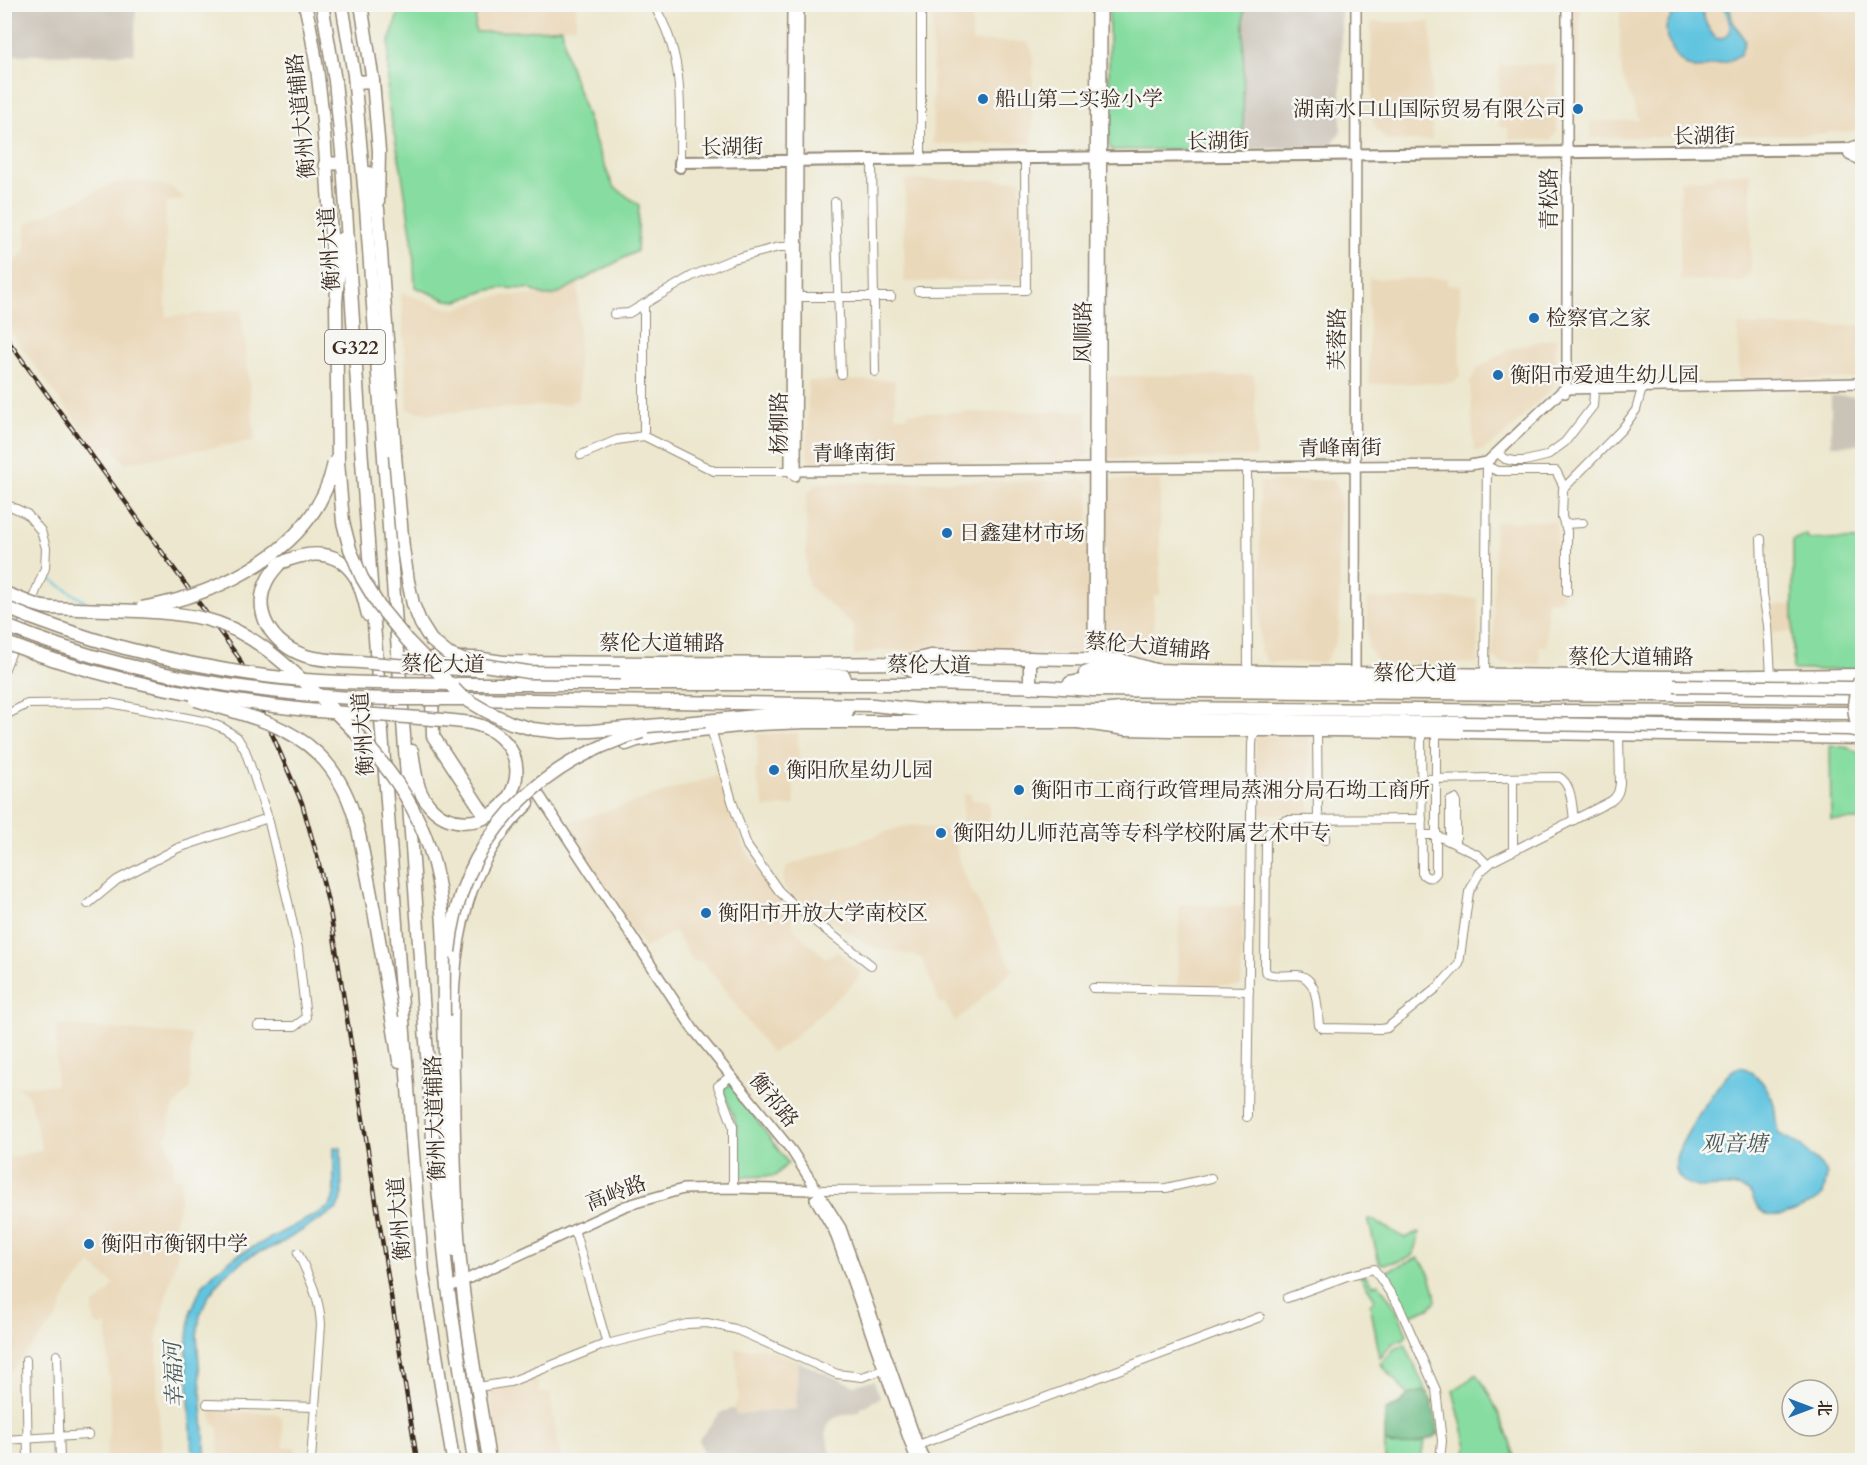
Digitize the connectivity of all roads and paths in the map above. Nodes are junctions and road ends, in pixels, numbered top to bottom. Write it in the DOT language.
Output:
graph roads {
  1 [pos="305,4"];
  2 [pos="322,4"];
  3 [pos="342,4"];
  4 [pos="361,4"];
  5 [pos="653,4"];
  6 [pos="792,4"];
  7 [pos="799,4"];
  8 [pos="921,4"];
  9 [pos="1096,4"];
  10 [pos="1102,4"];
  11 [pos="1351,4"];
  12 [pos="1356,4"];
  13 [pos="1567,4"];
  14 [pos="373,81"];
  15 [pos="355,82"];
  16 [pos="360,139"];
  17 [pos="1859,152"];
  18 [pos="1567,155"];
  19 [pos="1353,157"];
  20 [pos="1099,160"];
  21 [pos="680,162"];
  22 [pos="921,162"];
  23 [pos="343,163"];
  24 [pos="795,163"];
  25 [pos="1025,163"];
  26 [pos="325,164"];
  27 [pos="872,165"];
  28 [pos="345,190"];
  29 [pos="835,202"];
  30 [pos="378,209"];
  31 [pos="794,247"];
  32 [pos="340,266"];
  33 [pos="918,291"];
  34 [pos="351,292"];
  35 [pos="797,297"];
  36 [pos="838,297"];
  37 [pos="874,297"];
  38 [pos="891,297"];
  39 [pos="384,303"];
  40 [pos="644,304"];
  41 [pos="614,314"];
  42 [pos="875,372"];
  43 [pos="841,374"];
  44 [pos="1863,383"];
  45 [pos="1863,388"];
  46 [pos="1565,391"];
  47 [pos="1641,392"];
  48 [pos="1594,393"];
  49 [pos="338,432"];
  50 [pos="644,436"];
  51 [pos="382,447"];
  52 [pos="1499,454"];
  53 [pos="581,455"];
  54 [pos="1487,464"];
  55 [pos="1352,468"];
  56 [pos="1246,469"];
  57 [pos="1097,471"];
  58 [pos="794,473"];
  59 [pos="1564,487"];
  60 [pos="4,503"];
  61 [pos="1564,524"];
  62 [pos="1583,524"];
  63 [pos="1761,539"];
  64 [pos="1567,591"];
  65 [pos="4,593"];
  66 [pos="4,607"];
  67 [pos="116,611"];
  68 [pos="4,625"];
  69 [pos="4,642"];
  70 [pos="376,643"];
  71 [pos="1030,658"];
  72 [pos="1096,659"];
  73 [pos="633,663"];
  74 [pos="650,663"];
  75 [pos="902,663"];
  76 [pos="1155,670"];
  77 [pos="4,671"];
  78 [pos="528,672"];
  79 [pos="620,673"];
  80 [pos="660,673"];
  81 [pos="1203,676"];
  82 [pos="1771,676"];
  83 [pos="1248,677"];
  84 [pos="1352,678"];
  85 [pos="1485,680"];
  86 [pos="138,682"];
  87 [pos="1668,683"];
  88 [pos="1860,683"];
  89 [pos="929,684"];
  90 [pos="1030,687"];
  91 [pos="1047,687"];
  92 [pos="400,690"];
  93 [pos="1863,697"];
  94 [pos="920,710"];
  95 [pos="1100,711"];
  96 [pos="1863,713"];
  97 [pos="4,716"];
  98 [pos="1111,719"];
  99 [pos="1078,722"];
  100 [pos="708,725"];
  101 [pos="1171,725"];
  102 [pos="1254,726"];
  103 [pos="1438,728"];
  104 [pos="1126,729"];
  105 [pos="1317,730"];
  106 [pos="1422,731"];
  107 [pos="1860,732"];
  108 [pos="1619,734"];
  109 [pos="1513,778"];
  110 [pos="1422,779"];
  111 [pos="1436,779"];
  112 [pos="537,794"];
  113 [pos="484,814"];
  114 [pos="267,818"];
  115 [pos="1422,819"];
  116 [pos="1321,820"];
  117 [pos="1574,820"];
  118 [pos="1422,835"];
  119 [pos="1436,835"];
  120 [pos="1325,840"];
  121 [pos="1513,851"];
  122 [pos="1488,865"];
  123 [pos="88,904"];
  124 [pos="871,965"];
  125 [pos="1093,988"];
  126 [pos="1249,991"];
  127 [pos="444,1016"];
  128 [pos="258,1026"];
  129 [pos="730,1077"];
  130 [pos="1247,1117"];
  131 [pos="412,1142"];
  132 [pos="1211,1178"];
  133 [pos="733,1188"];
  134 [pos="814,1190"];
  135 [pos="574,1229"];
  136 [pos="298,1253"];
  137 [pos="462,1282"];
  138 [pos="448,1288"];
  139 [pos="1287,1298"];
  140 [pos="1260,1317"];
  141 [pos="607,1344"];
  142 [pos="57,1354"];
  143 [pos="26,1360"];
  144 [pos="883,1370"];
  145 [pos="478,1387"];
  146 [pos="207,1404"];
  147 [pos="315,1407"];
  148 [pos="88,1435"];
  149 [pos="60,1437"];
  150 [pos="28,1439"];
  151 [pos="4,1440"];
  152 [pos="914,1446"];
  153 [pos="28,1461"];
  154 [pos="60,1461"];
  155 [pos="311,1461"];
  156 [pos="453,1461"];
  157 [pos="474,1461"];
  158 [pos="489,1461"];
  159 [pos="916,1461"];
  160 [pos="925,1461"];
  161 [pos="1440,1461"];
  1 -- 26 [label="main road, 衡州大道辅路"];
  2 -- 23 [label="main road, 衡州大道 / G322"];
  3 -- 15 [label="main road, 衡州大道 / G322"];
  4 -- 14 [label="main road"];
  5 -- 21 [label="street"];
  6 -- 24 [label="street, 杨柳路"];
  7 -- 24 [label="street, 杨柳路"];
  8 -- 22 [label="street"];
  9 -- 20 [label="street, 风顺路"];
  10 -- 20 [label="street, 风顺路"];
  11 -- 19 [label="street, 芙蓉路"];
  12 -- 19 [label="street, 芙蓉路"];
  13 -- 18 [label="street, 青松路"];
  14 -- 15 [label="main road"];
  14 -- 30 [label="main road"];
  15 -- 16 [label="main road, 衡州大道 / G322"];
  16 -- 30 [label="main road"];
  16 -- 51 [label="main road, 衡州大道 / G322"];
  17 -- 18 [label="main road, 长湖街"];
  18 -- 19 [label="main road, 长湖街"];
  18 -- 46 [label="street, 青松路"];
  19 -- 20 [label="main road, 长湖街"];
  19 -- 55 [label="street, 芙蓉路"];
  20 -- 22 [label="main road, 长湖街"];
  20 -- 25 [label="main road, 长湖街"];
  20 -- 57 [label="street, 风顺路"];
  21 -- 24 [label="main road, 长湖街"];
  22 -- 24 [label="main road, 长湖街"];
  22 -- 25 [label="main road, 长湖街"];
  22 -- 27 [label="main road, 长湖街"];
  23 -- 26 [label="main road"];
  23 -- 28 [label="main road, 衡州大道 / G322"];
  24 -- 27 [label="main road, 长湖街"];
  24 -- 31 [label="street, 杨柳路"];
  25 -- 33 [label="street"];
  26 -- 32 [label="main road, 衡州大道辅路"];
  27 -- 37 [label="street"];
  28 -- 32 [label="main road"];
  28 -- 34 [label="main road, 衡州大道 / G322"];
  29 -- 36 [label="street"];
  30 -- 39 [label="main road"];
  31 -- 35 [label="street, 杨柳路"];
  31 -- 40 [label="street"];
  31 -- 58 [label="street, 杨柳路"];
  32 -- 34 [label="main road, 衡州大道辅路"];
  32 -- 49 [label="main road, bridge"];
  34 -- 70 [label="main road, 衡州大道 / G322"];
  35 -- 36 [label="street"];
  35 -- 58 [label="street, 杨柳路"];
  36 -- 37 [label="street"];
  36 -- 43 [label="street"];
  37 -- 38 [label="street"];
  37 -- 42 [label="street"];
  39 -- 51 [label="main road"];
  39 -- 78 [label="main road, bridge"];
  40 -- 41 [label="street"];
  40 -- 50 [label="street"];
  44 -- 46 [label="street"];
  45 -- 47 [label="street"];
  46 -- 48 [label="street"];
  46 -- 52 [label="street"];
  46 -- 54 [label="street"];
  47 -- 48 [label="street"];
  47 -- 59 [label="street"];
  48 -- 52 [label="street"];
  49 -- 67 [label="main road, bridge"];
  49 -- 100 [label="main road, bridge"];
  50 -- 53 [label="street"];
  50 -- 58 [label="street"];
  51 -- 92 [label="main road, 衡州大道 / G322"];
  52 -- 54 [label="street"];
  54 -- 55 [label="street, 青峰南街"];
  54 -- 59 [label="street"];
  54 -- 85 [label="street"];
  55 -- 56 [label="street, 青峰南街"];
  55 -- 84 [label="street, 芙蓉路"];
  56 -- 57 [label="street, 青峰南街"];
  56 -- 83 [label="street"];
  57 -- 58 [label="street, 青峰南街"];
  57 -- 72 [label="street, 风顺路"];
  59 -- 61 [label="street"];
  60 -- 77 [label="street"];
  61 -- 62 [label="street"];
  61 -- 64 [label="street"];
  63 -- 82 [label="street"];
  65 -- 67 [label="main road, bridge"];
  66 -- 89 [label="main road, 蔡伦大道, bridge"];
  67 -- 127 [label="main road, bridge"];
  68 -- 94 [label="main road, 蔡伦大道, bridge"];
  69 -- 86 [label="main road, bridge"];
  70 -- 78 [label="main road, bridge"];
  70 -- 131 [label="main road, 衡州大道 / G322"];
  71 -- 72 [label="main road, 蔡伦大道辅路"];
  71 -- 75 [label="main road, 蔡伦大道辅路"];
  71 -- 90 [label="main road"];
  72 -- 76 [label="main road, 蔡伦大道辅路"];
  73 -- 74 [label="main road, 蔡伦大道辅路"];
  73 -- 79 [label="main road"];
  73 -- 113 [label="main road, 蔡伦大道辅路"];
  74 -- 75 [label="main road, 蔡伦大道辅路"];
  74 -- 80 [label="main road"];
  75 -- 89 [label="main road"];
  76 -- 81 [label="main road, 蔡伦大道辅路"];
  76 -- 91 [label="main road"];
  78 -- 79 [label="main road, bridge"];
  79 -- 80 [label="main road"];
  80 -- 89 [label="main road"];
  81 -- 83 [label="main road"];
  81 -- 91 [label="main road"];
  82 -- 87 [label="main road, 蔡伦大道辅路"];
  82 -- 88 [label="main road, 蔡伦大道辅路"];
  83 -- 84 [label="main road"];
  84 -- 85 [label="main road"];
  85 -- 87 [label="main road"];
  86 -- 92 [label="main road, bridge"];
  86 -- 131 [label="main road, bridge"];
  87 -- 88 [label="main road, bridge"];
  88 -- 107 [label="main road, bridge"];
  89 -- 90 [label="main road, 蔡伦大道"];
  90 -- 91 [label="main road, 蔡伦大道"];
  91 -- 93 [label="main road, 蔡伦大道"];
  92 -- 138 [label="main road, 衡州大道"];
  94 -- 95 [label="main road, 蔡伦大道"];
  94 -- 100 [label="main road"];
  95 -- 96 [label="main road, 蔡伦大道"];
  95 -- 98 [label="main road"];
  97 -- 114 [label="street"];
  98 -- 99 [label="main road"];
  98 -- 101 [label="main road"];
  98 -- 104 [label="main road"];
  99 -- 100 [label="main road"];
  99 -- 104 [label="main road"];
  100 -- 112 [label="main road"];
  100 -- 124 [label="street"];
  100 -- 127 [label="main road, bridge"];
  101 -- 102 [label="main road"];
  101 -- 104 [label="main road"];
  102 -- 103 [label="main road"];
  102 -- 105 [label="main road"];
  102 -- 126 [label="street"];
  103 -- 106 [label="main road"];
  103 -- 107 [label="main road, bridge"];
  103 -- 108 [label="main road"];
  103 -- 111 [label="street"];
  105 -- 106 [label="main road"];
  105 -- 116 [label="street"];
  106 -- 110 [label="street"];
  107 -- 108 [label="main road"];
  108 -- 117 [label="street"];
  109 -- 111 [label="street"];
  109 -- 117 [label="street"];
  109 -- 121 [label="street"];
  110 -- 111 [label="street"];
  110 -- 115 [label="street"];
  111 -- 119 [label="street"];
  112 -- 129 [label="street, 衡祁路"];
  112 -- 137 [label="main road, 衡州大道辅路"];
  114 -- 123 [label="street"];
  114 -- 128 [label="street"];
  115 -- 116 [label="street"];
  115 -- 118 [label="street"];
  116 -- 120 [label="street"];
  116 -- 122 [label="street"];
  117 -- 121 [label="street"];
  118 -- 119 [label="street"];
  118 -- 119 [label="street"];
  119 -- 122 [label="street"];
  121 -- 122 [label="street"];
  125 -- 126 [label="street"];
  126 -- 130 [label="street"];
  127 -- 138 [label="main road"];
  129 -- 133 [label="street"];
  129 -- 134 [label="street, 衡祁路"];
  131 -- 156 [label="main road, 衡州大道"];
  132 -- 134 [label="street"];
  133 -- 134 [label="street, 高岭路"];
  133 -- 135 [label="street, 高岭路"];
  134 -- 144 [label="street, 衡祁路"];
  134 -- 152 [label="street, 衡祁路"];
  135 -- 137 [label="street, 高岭路"];
  135 -- 141 [label="street"];
  136 -- 147 [label="street"];
  137 -- 138 [label="street, 高岭路"];
  137 -- 145 [label="main road, 衡州大道辅路"];
  138 -- 157 [label="main road, 衡州大道"];
  139 -- 161 [label="street"];
  140 -- 152 [label="street"];
  141 -- 144 [label="street"];
  141 -- 145 [label="street"];
  142 -- 149 [label="street"];
  143 -- 150 [label="street"];
  144 -- 152 [label="street, 衡祁路"];
  145 -- 158 [label="main road, 衡州大道辅路"];
  146 -- 147 [label="street"];
  147 -- 155 [label="street"];
  148 -- 149 [label="street"];
  149 -- 150 [label="street"];
  149 -- 154 [label="street"];
  150 -- 151 [label="street"];
  150 -- 153 [label="street"];
  152 -- 159 [label="street, 衡祁路"];
  152 -- 160 [label="street, 衡祁路"];
}
